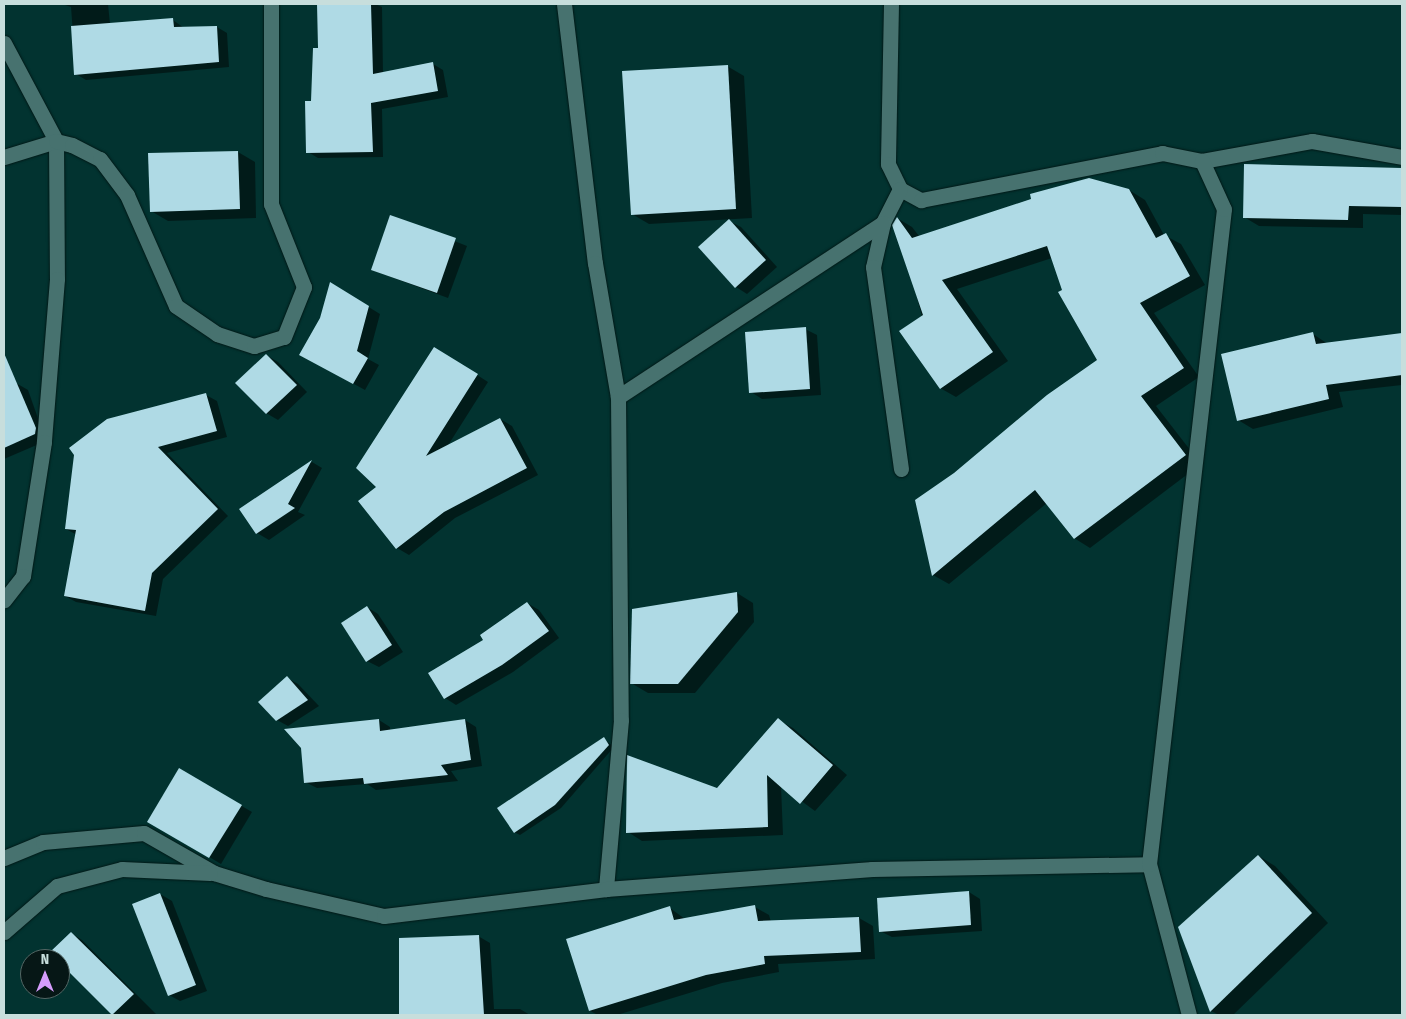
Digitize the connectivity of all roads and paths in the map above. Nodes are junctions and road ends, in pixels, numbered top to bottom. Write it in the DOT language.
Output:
graph roads {
  1 [pos="271,4"];
  2 [pos="564,4"];
  3 [pos="891,4"];
  4 [pos="4,43"];
  5 [pos="56,141"];
  6 [pos="4,157"];
  7 [pos="1402,157"];
  8 [pos="1202,161"];
  9 [pos="900,189"];
  10 [pos="884,222"];
  11 [pos="618,397"];
  12 [pos="901,469"];
  13 [pos="4,600"];
  14 [pos="4,858"];
  15 [pos="1149,864"];
  16 [pos="214,873"];
  17 [pos="606,889"];
  18 [pos="4,932"];
  19 [pos="1189,1015"];
  1 -- 5 [label="street"];
  2 -- 11 [label="street"];
  3 -- 9 [label="street"];
  4 -- 5 [label="street"];
  5 -- 6 [label="street"];
  5 -- 13 [label="street"];
  7 -- 8 [label="street"];
  8 -- 9 [label="street"];
  8 -- 15 [label="street"];
  9 -- 10 [label="street"];
  10 -- 11 [label="street"];
  10 -- 12 [label="street"];
  11 -- 17 [label="street"];
  14 -- 16 [label="street"];
  15 -- 17 [label="street"];
  15 -- 19 [label="street"];
  16 -- 17 [label="street"];
  16 -- 18 [label="street"];
}
